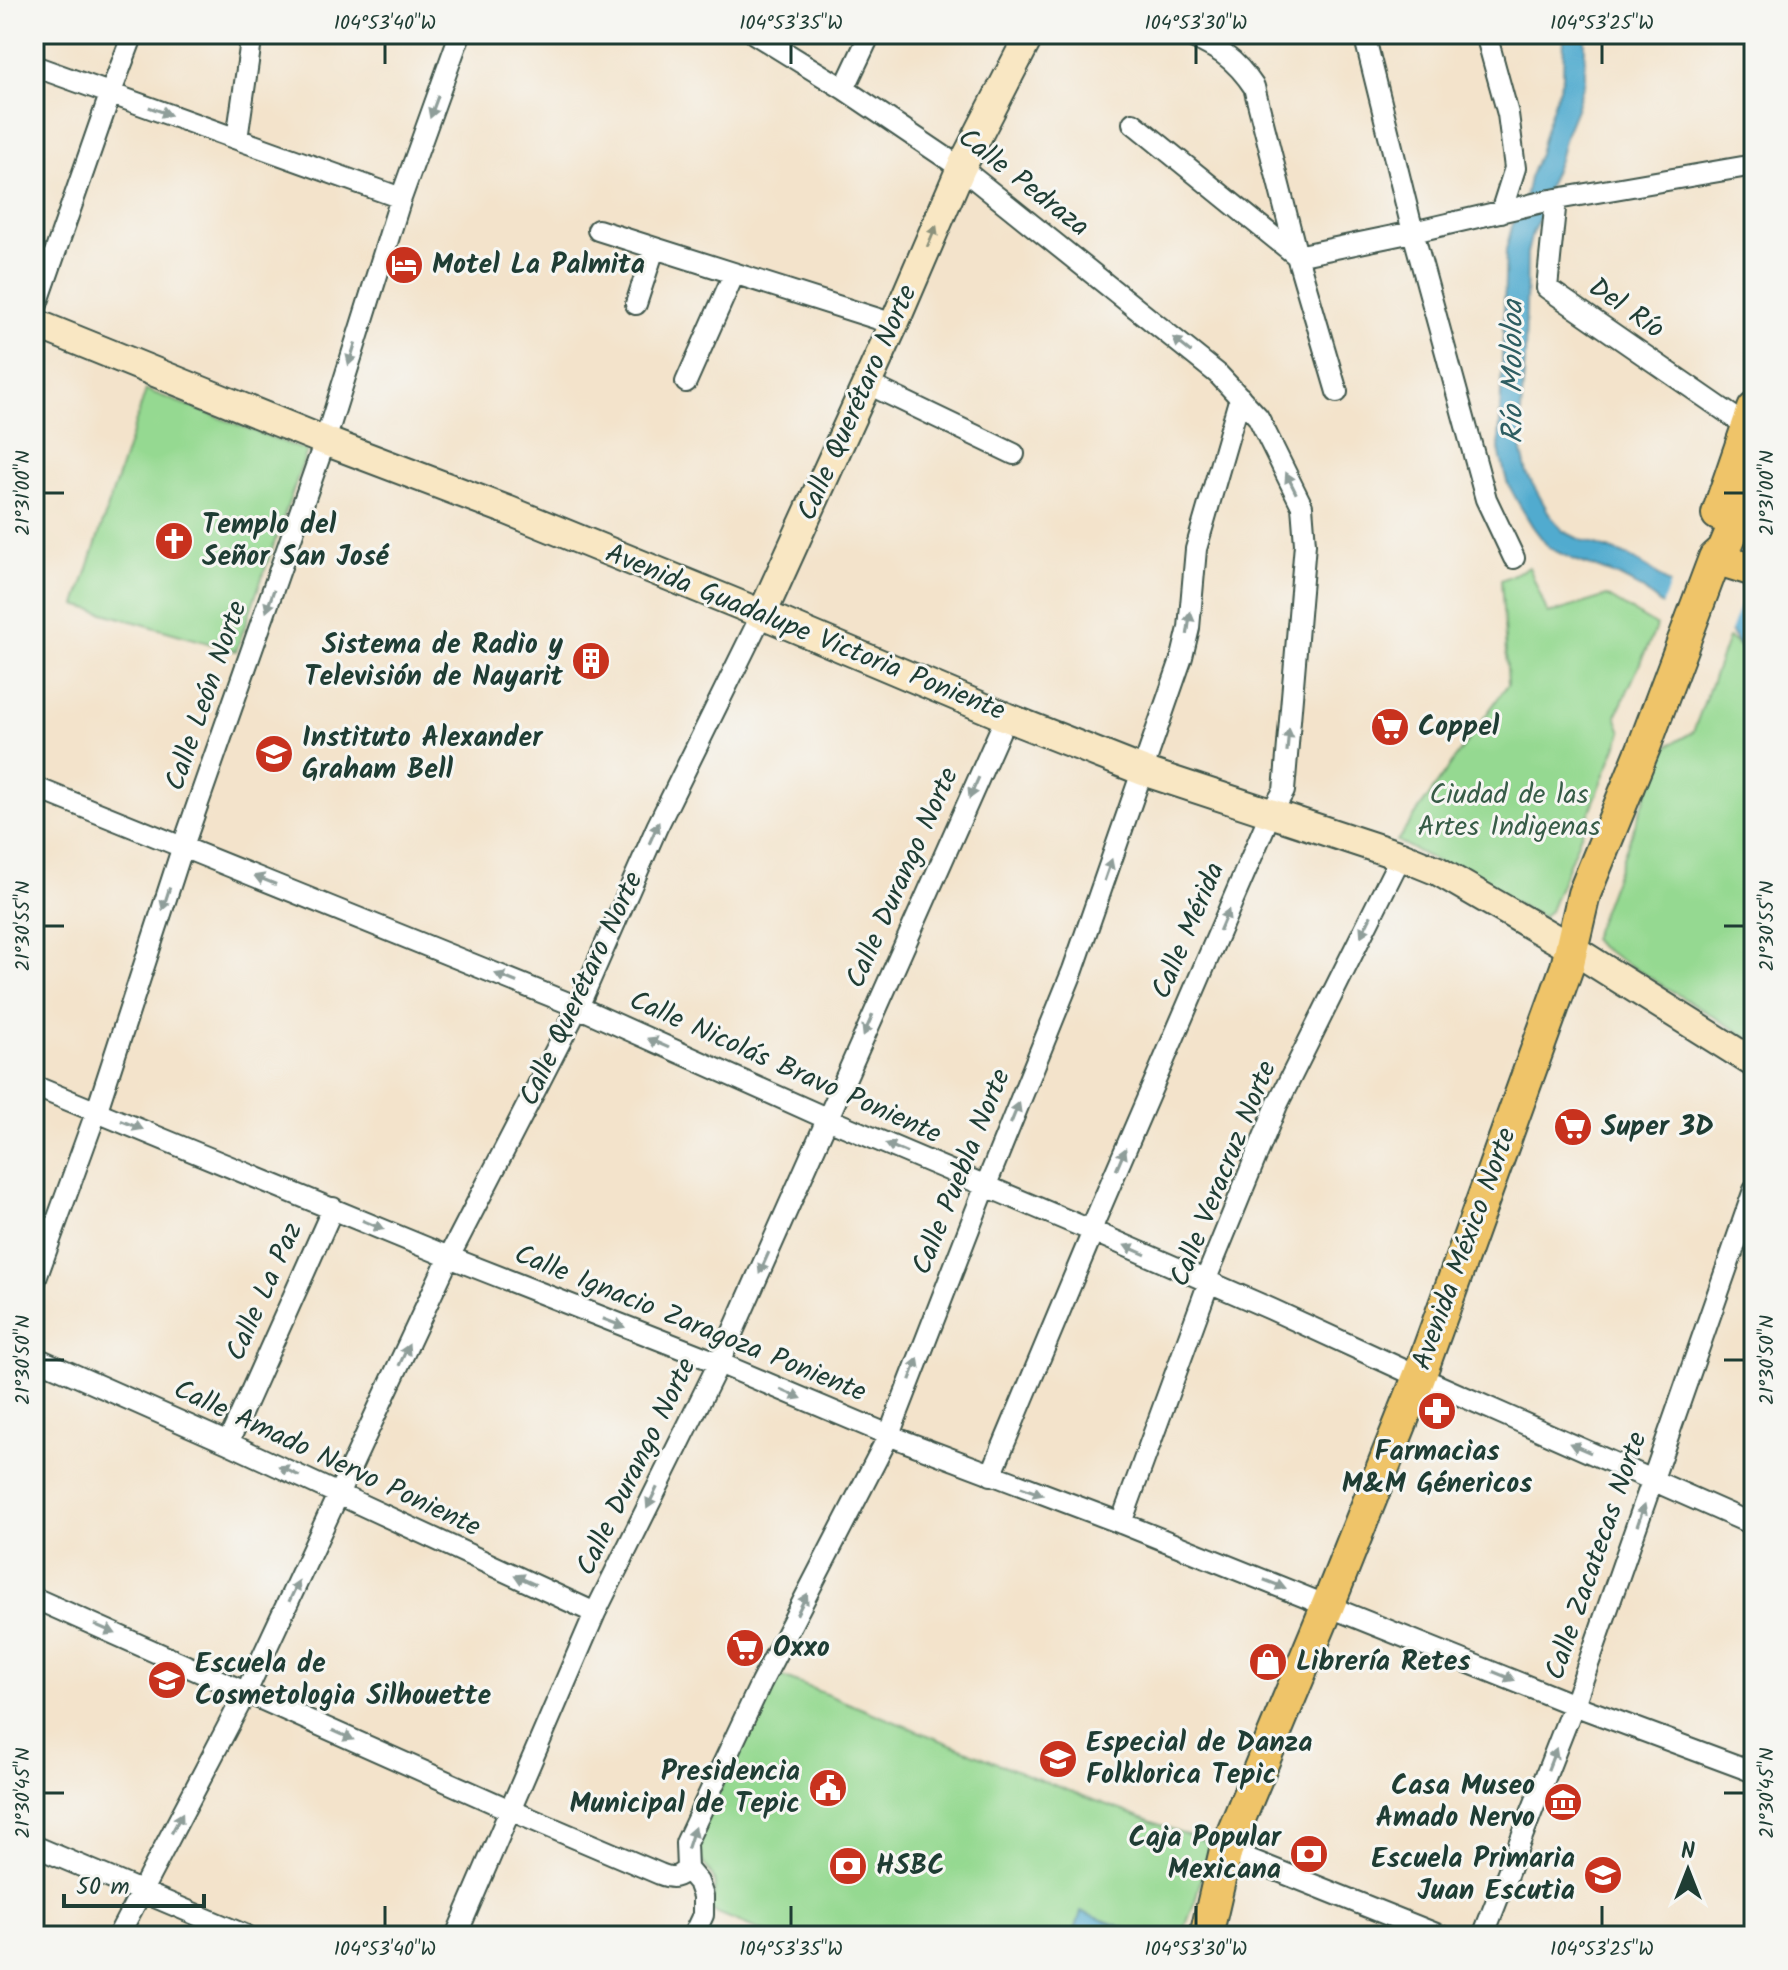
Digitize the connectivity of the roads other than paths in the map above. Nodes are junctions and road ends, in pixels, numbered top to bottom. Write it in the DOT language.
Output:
graph roads {
  1 [pos="133,34"];
  2 [pos="252,34"];
  3 [pos="460,34"];
  4 [pos="755,34"];
  5 [pos="870,34"];
  6 [pos="1030,34"];
  7 [pos="1186,34"];
  8 [pos="1364,34"];
  9 [pos="1486,34"];
  10 [pos="34,66"];
  11 [pos="844,89"];
  12 [pos="111,92"];
  13 [pos="1133,123"];
  14 [pos="237,139"];
  15 [pos="1754,165"];
  16 [pos="961,168"];
  17 [pos="401,198"];
  18 [pos="1553,200"];
  19 [pos="1504,211"];
  20 [pos="598,230"];
  21 [pos="1413,232"];
  22 [pos="654,249"];
  23 [pos="1297,256"];
  24 [pos="734,274"];
  25 [pos="636,304"];
  26 [pos="34,313"];
  27 [pos="34,323"];
  28 [pos="894,324"];
  29 [pos="686,382"];
  30 [pos="868,384"];
  31 [pos="1337,392"];
  32 [pos="1240,397"];
  33 [pos="1752,423"];
  34 [pos="325,441"];
  35 [pos="1014,454"];
  36 [pos="1754,478"];
  37 [pos="1514,558"];
  38 [pos="1712,568"];
  39 [pos="1754,570"];
  40 [pos="762,614"];
  41 [pos="1006,717"];
  42 [pos="1143,771"];
  43 [pos="34,787"];
  44 [pos="1270,814"];
  45 [pos="183,846"];
  46 [pos="1401,856"];
  47 [pos="1583,956"];
  48 [pos="578,1007"];
  49 [pos="1754,1063"];
  50 [pos="34,1086"];
  51 [pos="97,1110"];
  52 [pos="828,1119"];
  53 [pos="986,1185"];
  54 [pos="1754,1190"];
  55 [pos="333,1208"];
  56 [pos="1093,1231"];
  57 [pos="449,1257"];
  58 [pos="1207,1282"];
  59 [pos="34,1284"];
  60 [pos="34,1357"];
  61 [pos="719,1363"];
  62 [pos="1419,1377"];
  63 [pos="889,1435"];
  64 [pos="228,1443"];
  65 [pos="991,1475"];
  66 [pos="1653,1480"];
  67 [pos="340,1494"];
  68 [pos="1121,1523"];
  69 [pos="1754,1525"];
  70 [pos="34,1598"];
  71 [pos="1328,1605"];
  72 [pos="595,1613"];
  73 [pos="246,1692"];
  74 [pos="1574,1704"];
  75 [pos="1754,1772"];
  76 [pos="510,1810"];
  77 [pos="34,1846"];
  78 [pos="1226,1850"];
  79 [pos="687,1869"];
  80 [pos="141,1892"];
  81 [pos="118,1936"];
  82 [pos="247,1936"];
  83 [pos="456,1936"];
  84 [pos="693,1936"];
  85 [pos="1206,1936"];
  86 [pos="1441,1936"];
  87 [pos="1483,1936"];
  1 -- 12 [label="street"];
  2 -- 14 [label="street"];
  3 -- 17 [label="street, Calle León Norte, one-way"];
  4 -- 11 [label="street, Calle Pedraza"];
  5 -- 11 [label="street"];
  6 -- 16 [label="main road, Calle Querétaro Norte"];
  7 -- 23 [label="street"];
  8 -- 21 [label="street"];
  9 -- 19 [label="street"];
  10 -- 12 [label="street"];
  11 -- 16 [label="street, Calle Pedraza"];
  12 -- 14 [label="street, one-way"];
  12 -- 26 [label="street"];
  13 -- 23 [label="street"];
  14 -- 17 [label="street"];
  15 -- 18 [label="street"];
  28 -- 16 [label="main road, Calle Querétaro Norte, one-way"];
  32 -- 16 [label="street, Calle Pedraza, one-way"];
  17 -- 34 [label="street, Calle León Norte, one-way"];
  18 -- 19 [label="street"];
  18 -- 33 [label="street, Del Río"];
  19 -- 21 [label="street"];
  20 -- 22 [label="street"];
  21 -- 23 [label="street"];
  21 -- 37 [label="street"];
  22 -- 24 [label="street"];
  22 -- 25 [label="street"];
  23 -- 31 [label="street"];
  24 -- 28 [label="street"];
  24 -- 29 [label="street"];
  27 -- 34 [label="main road, Avenida Guadalupe Victoria Poniente"];
  28 -- 30 [label="main road, Calle Querétaro Norte"];
  30 -- 35 [label="street"];
  30 -- 40 [label="main road, Calle Querétaro Norte"];
  42 -- 32 [label="street, Calle Puebla Norte, one-way"];
  44 -- 32 [label="street, Calle Mérida, one-way"];
  33 -- 38 [label="main road, Avenida México Norte"];
  34 -- 40 [label="main road, Avenida Guadalupe Victoria Poniente"];
  34 -- 45 [label="street, Calle León Norte, one-way"];
  36 -- 38 [label="main road, Avenida México Norte"];
  38 -- 39 [label="main road"];
  38 -- 47 [label="main road, Avenida México Norte"];
  40 -- 41 [label="main road, Avenida Guadalupe Victoria Poniente"];
  48 -- 40 [label="street, Calle Querétaro Norte, one-way"];
  41 -- 42 [label="main road, Avenida Guadalupe Victoria Poniente"];
  41 -- 52 [label="street, Calle Durango Norte, one-way"];
  42 -- 44 [label="main road, Avenida Guadalupe Victoria Poniente"];
  53 -- 42 [label="street, Calle Puebla Norte, one-way"];
  43 -- 45 [label="street, Calle Nicolás Bravo Poniente"];
  44 -- 46 [label="main road, Avenida Guadalupe Victoria Poniente"];
  56 -- 44 [label="street, Calle Mérida, one-way"];
  48 -- 45 [label="street, Calle Nicolás Bravo Poniente, one-way"];
  45 -- 51 [label="street, Calle León Norte, one-way"];
  46 -- 47 [label="main road, Avenida Guadalupe Victoria Poniente"];
  46 -- 58 [label="street, Calle Veracruz Norte, one-way"];
  47 -- 49 [label="main road, Avenida Guadalupe Victoria Poniente"];
  47 -- 62 [label="main road, Avenida México Norte"];
  52 -- 48 [label="street, Calle Nicolás Bravo Poniente, one-way"];
  48 -- 57 [label="street, Calle Querétaro Norte"];
  50 -- 51 [label="street, Calle Ignacio Zaragoza Poniente"];
  51 -- 55 [label="street, Calle Ignacio Zaragoza Poniente, one-way"];
  51 -- 59 [label="street, Calle León Norte"];
  53 -- 52 [label="street, Calle Nicolás Bravo Poniente, one-way"];
  52 -- 61 [label="street, Calle Durango Norte, one-way"];
  53 -- 56 [label="street, Calle Nicolás Bravo Poniente"];
  63 -- 53 [label="street, Calle Puebla Norte, one-way"];
  54 -- 66 [label="street, Calle Zacatecas Norte"];
  55 -- 57 [label="street, Calle Ignacio Zaragoza Poniente, one-way"];
  55 -- 64 [label="street, Calle La Paz"];
  58 -- 56 [label="street, Calle Nicolás Bravo Poniente, one-way"];
  56 -- 65 [label="street, Calle Mérida"];
  57 -- 61 [label="street, Calle Ignacio Zaragoza Poniente, one-way"];
  67 -- 57 [label="street, Calle Querétaro Norte, one-way"];
  58 -- 62 [label="street, Calle Nicolás Bravo Poniente"];
  58 -- 68 [label="street, Calle Veracruz Norte"];
  60 -- 64 [label="street, Calle Amado Nervo Poniente"];
  61 -- 63 [label="street, Calle Ignacio Zaragoza Poniente, one-way"];
  61 -- 72 [label="street, Calle Durango Norte, one-way"];
  66 -- 62 [label="street, Calle Nicolás Bravo Poniente, one-way"];
  62 -- 71 [label="main road, Avenida México Norte"];
  63 -- 65 [label="street, Calle Ignacio Zaragoza Poniente"];
  79 -- 63 [label="street, Calle Puebla Norte, one-way"];
  67 -- 64 [label="street, Calle Amado Nervo Poniente, one-way"];
  65 -- 68 [label="street, Calle Ignacio Zaragoza Poniente, one-way"];
  66 -- 69 [label="street, Calle Nicolás Bravo Poniente"];
  74 -- 66 [label="street, Calle Zacatecas Norte, one-way"];
  72 -- 67 [label="street, Calle Amado Nervo Poniente, one-way"];
  73 -- 67 [label="street, Calle Querétaro Norte, one-way"];
  68 -- 71 [label="street, Calle Ignacio Zaragoza Poniente, one-way"];
  70 -- 73 [label="street, one-way"];
  71 -- 74 [label="street, Calle Ignacio Zaragoza Poniente, one-way"];
  71 -- 78 [label="main road, Avenida México Norte"];
  72 -- 76 [label="street, Calle Durango Norte"];
  73 -- 76 [label="street, one-way"];
  80 -- 73 [label="street, Calle Querétaro Norte, one-way"];
  74 -- 75 [label="street, Calle Ignacio Zaragoza Poniente"];
  87 -- 74 [label="street, Calle Zacatecas Norte, one-way"];
  76 -- 79 [label="street"];
  76 -- 83 [label="street, Calle Durango Norte"];
  77 -- 80 [label="street"];
  78 -- 85 [label="main road, Avenida México Norte"];
  78 -- 86 [label="street"];
  79 -- 84 [label="street"];
  80 -- 81 [label="street, Calle Querétaro Norte"];
  80 -- 82 [label="street"];
}
